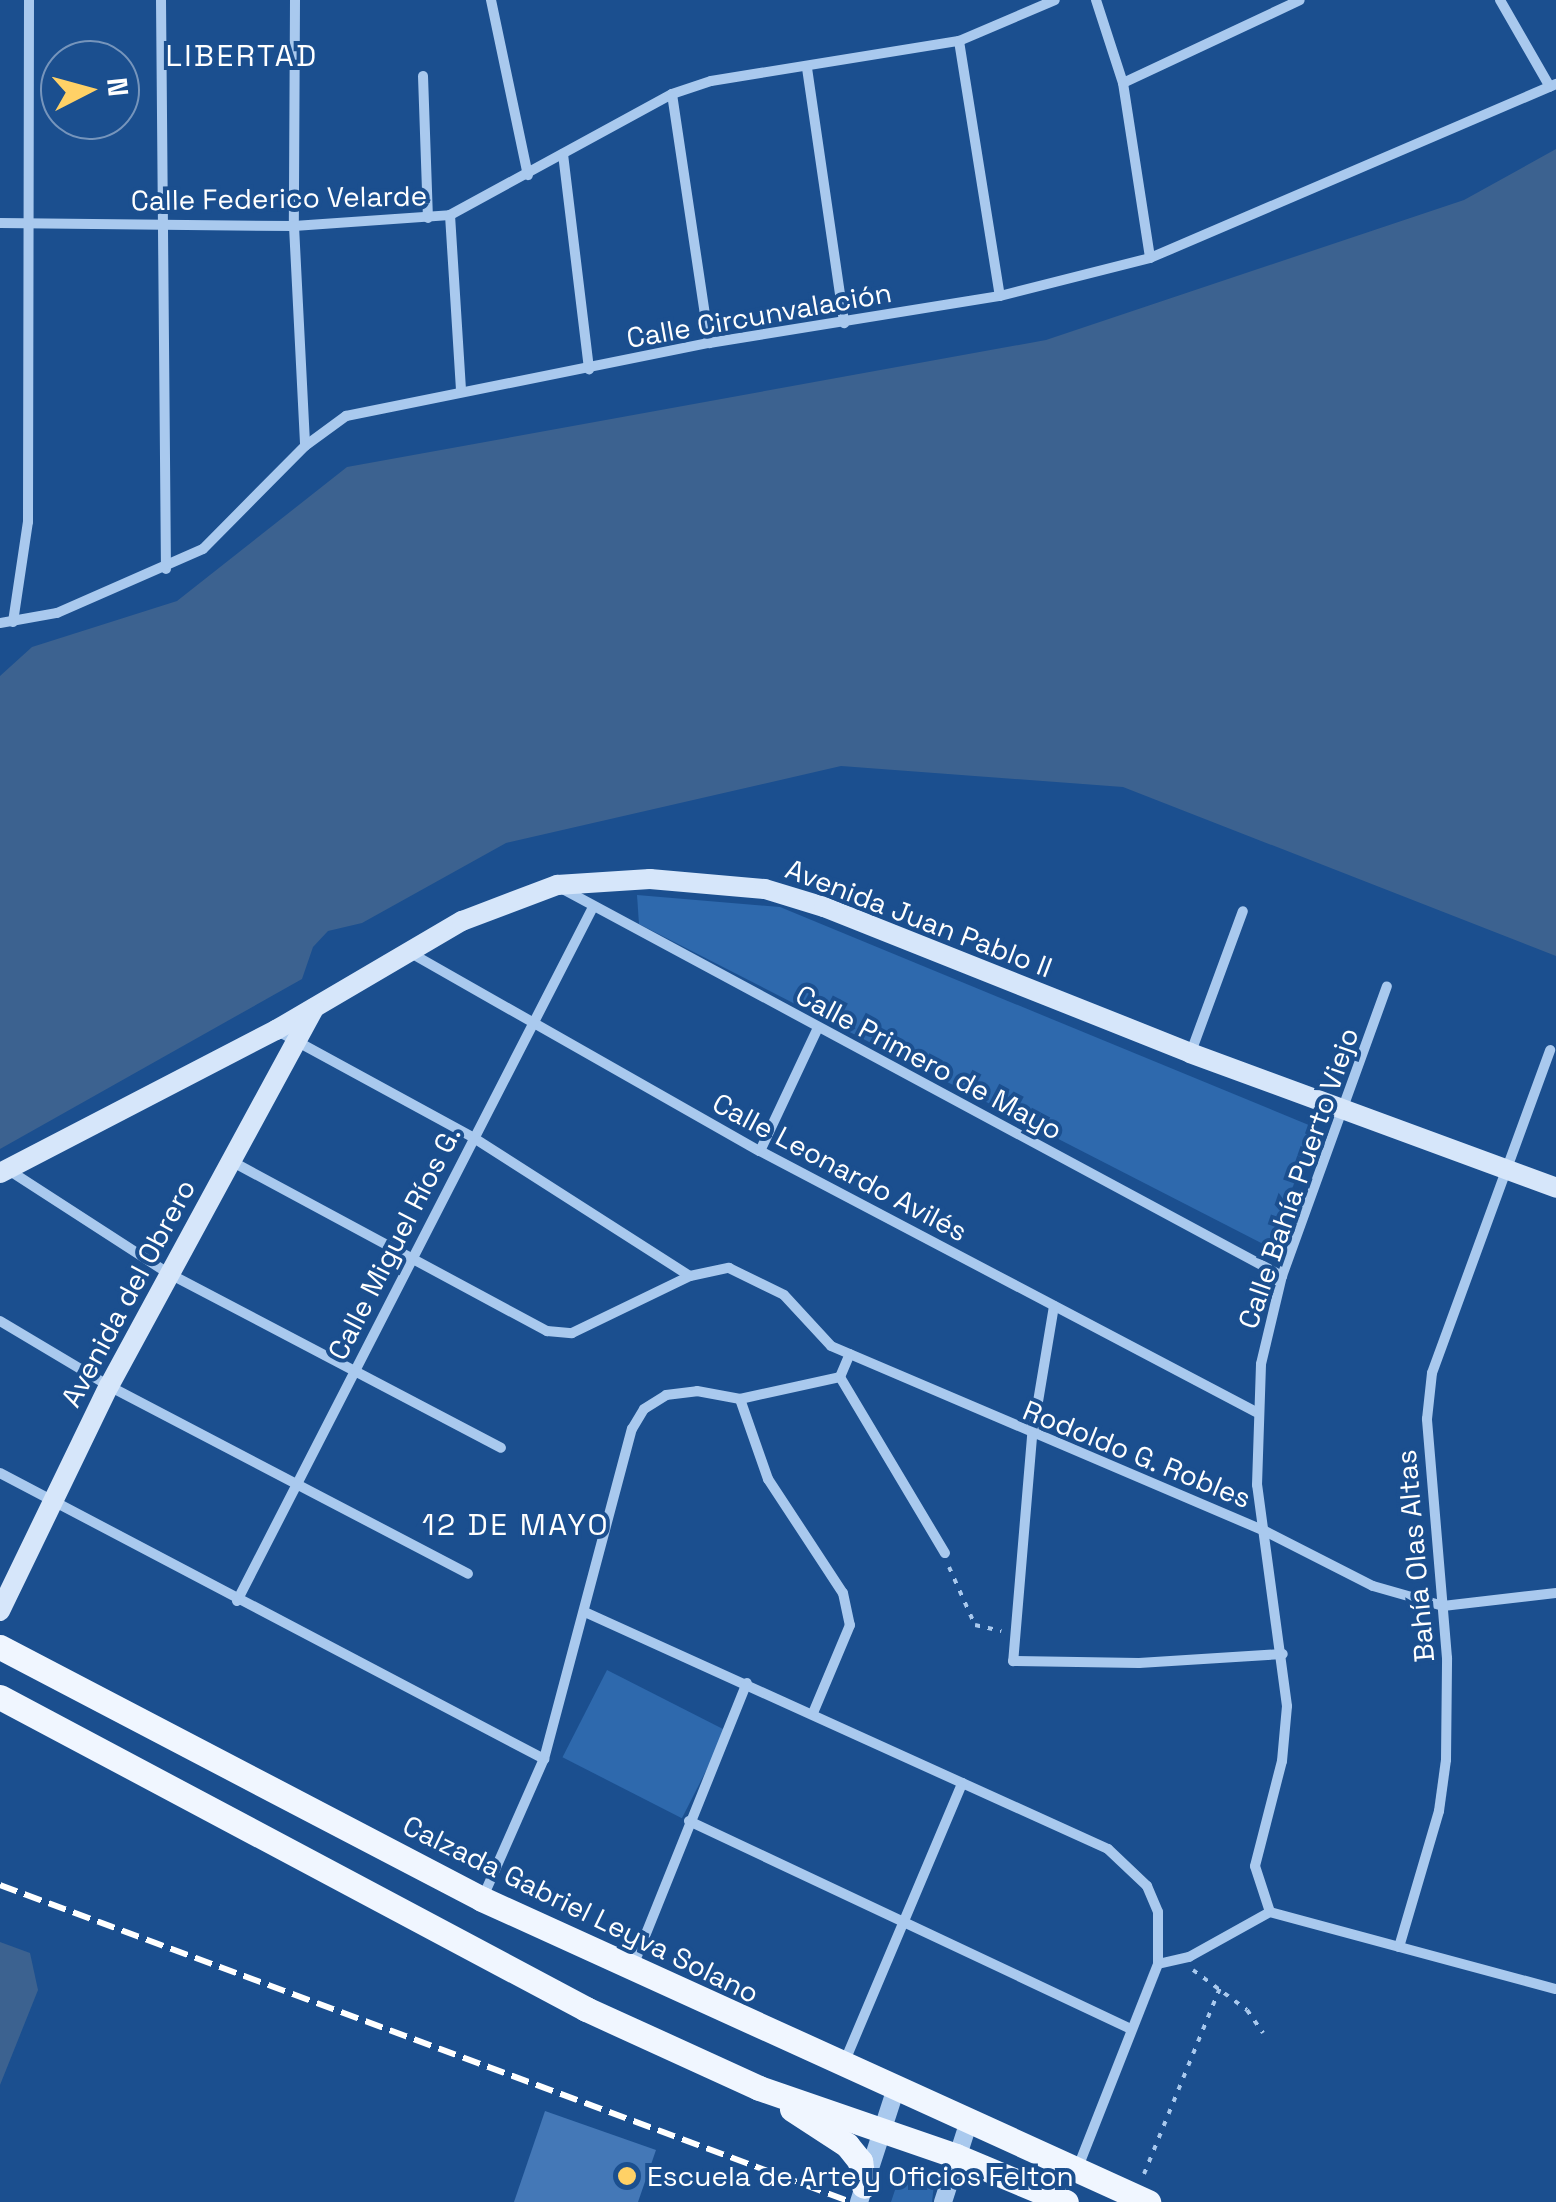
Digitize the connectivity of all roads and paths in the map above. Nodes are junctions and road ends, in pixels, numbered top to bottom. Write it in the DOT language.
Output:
graph roads {
  1 [pos="29,0"];
  2 [pos="161,0"];
  3 [pos="295,0"];
  4 [pos="491,0"];
  5 [pos="1055,0"];
  6 [pos="1096,0"];
  7 [pos="1300,0"];
  8 [pos="1500,0"];
  9 [pos="959,41"];
  10 [pos="806,68"];
  11 [pos="422,76"];
  12 [pos="1124,84"];
  13 [pos="1553,86"];
  14 [pos="672,94"];
  15 [pos="563,154"];
  16 [pos="528,174"];
  17 [pos="450,215"];
  18 [pos="428,218"];
  19 [pos="0,223"];
  20 [pos="29,224"];
  21 [pos="161,225"];
  22 [pos="294,226"];
  23 [pos="1150,258"];
  24 [pos="1000,296"];
  25 [pos="844,323"];
  26 [pos="709,343"];
  27 [pos="589,369"];
  28 [pos="460,390"];
  29 [pos="304,446"];
  30 [pos="166,569"];
  31 [pos="13,622"];
  32 [pos="0,623"];
  33 [pos="557,885"];
  34 [pos="593,907"];
  35 [pos="1244,911"];
  36 [pos="408,951"];
  37 [pos="1387,986"];
  38 [pos="315,1006"];
  39 [pos="535,1024"];
  40 [pos="818,1028"];
  41 [pos="276,1030"];
  42 [pos="296,1042"];
  43 [pos="1550,1050"];
  44 [pos="1190,1053"];
  45 [pos="1345,1109"];
  46 [pos="474,1138"];
  47 [pos="760,1152"];
  48 [pos="230,1161"];
  49 [pos="1504,1168"];
  50 [pos="3,1171"];
  51 [pos="1556,1188"];
  52 [pos="413,1258"];
  53 [pos="168,1273"];
  54 [pos="690,1276"];
  55 [pos="1282,1276"];
  56 [pos="1054,1306"];
  57 [pos="0,1321"];
  58 [pos="850,1354"];
  59 [pos="353,1372"];
  60 [pos="840,1377"];
  61 [pos="109,1386"];
  62 [pos="740,1399"];
  63 [pos="1256,1412"];
  64 [pos="1032,1437"];
  65 [pos="500,1448"];
  66 [pos="0,1473"];
  67 [pos="298,1482"];
  68 [pos="52,1500"];
  69 [pos="1263,1530"];
  70 [pos="946,1553"];
  71 [pos="468,1574"];
  72 [pos="1556,1593"];
  73 [pos="237,1601"];
  74 [pos="1443,1606"];
  75 [pos="0,1610"];
  76 [pos="587,1614"];
  77 [pos="1012,1633"];
  78 [pos="0,1647"];
  79 [pos="1282,1654"];
  80 [pos="747,1683"];
  81 [pos="0,1696"];
  82 [pos="812,1713"];
  83 [pos="544,1759"];
  84 [pos="962,1784"];
  85 [pos="690,1821"];
  86 [pos="482,1899"];
  87 [pos="1270,1912"];
  88 [pos="903,1922"];
  89 [pos="1399,1947"];
  90 [pos="1180,1962"];
  91 [pos="1158,1964"];
  92 [pos="632,1967"];
  93 [pos="1220,1988"];
  94 [pos="1556,1989"];
  95 [pos="1129,2028"];
  96 [pos="1263,2033"];
  97 [pos="842,2068"];
  98 [pos="759,2088"];
  99 [pos="895,2092"];
  100 [pos="969,2121"];
  101 [pos="882,2130"];
  102 [pos="956,2156"];
  103 [pos="1076,2170"];
  104 [pos="862,2194"];
  105 [pos="1141,2199"];
  106 [pos="943,2202"];
  107 [pos="1066,2202"];
  1 -- 20 [label="street"];
  2 -- 21 [label="street"];
  3 -- 22 [label="street"];
  4 -- 16 [label="street"];
  5 -- 9 [label="street, Calle Federico Velarde"];
  6 -- 12 [label="street"];
  7 -- 12 [label="street"];
  8 -- 13 [label="street"];
  9 -- 10 [label="street, Calle Federico Velarde"];
  9 -- 24 [label="street"];
  10 -- 14 [label="street, Calle Federico Velarde"];
  10 -- 25 [label="street"];
  11 -- 18 [label="street"];
  12 -- 23 [label="street"];
  13 -- 23 [label="street, Calle Circunvalación"];
  14 -- 15 [label="street, Calle Federico Velarde"];
  14 -- 26 [label="street"];
  15 -- 16 [label="street, Calle Federico Velarde"];
  15 -- 27 [label="street"];
  16 -- 17 [label="street, Calle Federico Velarde"];
  17 -- 18 [label="street, Calle Federico Velarde"];
  17 -- 28 [label="street"];
  18 -- 22 [label="street, Calle Federico Velarde"];
  19 -- 20 [label="street, Calle Federico Velarde"];
  20 -- 21 [label="street, Calle Federico Velarde"];
  20 -- 31 [label="street"];
  21 -- 22 [label="street, Calle Federico Velarde"];
  21 -- 30 [label="street"];
  22 -- 29 [label="street"];
  23 -- 24 [label="street, Calle Circunvalación"];
  24 -- 25 [label="street, Calle Circunvalación"];
  25 -- 26 [label="street, Calle Circunvalación"];
  26 -- 27 [label="street, Calle Circunvalación"];
  27 -- 28 [label="street, Calle Circunvalación"];
  28 -- 29 [label="street, Calle Circunvalación"];
  29 -- 30 [label="street, Calle Circunvalación"];
  30 -- 31 [label="street, Calle Circunvalación"];
  31 -- 32 [label="street, Calle Circunvalación"];
  33 -- 34 [label="street, Calle Primero de Mayo"];
  33 -- 36 [label="main road, Avenida Juan Pablo II"];
  33 -- 44 [label="main road, Avenida Juan Pablo II"];
  34 -- 39 [label="street, Calle Miguel Ríos G."];
  34 -- 40 [label="street, Calle Primero de Mayo"];
  35 -- 44 [label="street"];
  36 -- 38 [label="main road, Avenida Juan Pablo II"];
  36 -- 39 [label="street, Calle Leonardo Avilés"];
  37 -- 45 [label="street, Calle Bahía Puerto Viejo"];
  38 -- 41 [label="main road, Avenida Juan Pablo II"];
  38 -- 42 [label="main road, Avenida del Obrero"];
  39 -- 46 [label="street, Calle Miguel Ríos G."];
  39 -- 47 [label="street, Calle Leonardo Avilés"];
  40 -- 47 [label="street"];
  40 -- 55 [label="street, Calle Primero de Mayo"];
  41 -- 42 [label="street"];
  41 -- 50 [label="main road, Avenida Juan Pablo II"];
  42 -- 46 [label="street"];
  42 -- 48 [label="main road, Avenida del Obrero"];
  43 -- 49 [label="street, Bahía Olas Altas"];
  44 -- 45 [label="main road, Avenida Juan Pablo II"];
  45 -- 49 [label="main road, Avenida Juan Pablo II"];
  45 -- 55 [label="street, Calle Bahía Puerto Viejo"];
  46 -- 52 [label="street, Calle Miguel Ríos G."];
  46 -- 54 [label="street"];
  47 -- 56 [label="street, Calle Leonardo Avilés"];
  48 -- 52 [label="street"];
  48 -- 53 [label="main road, Avenida del Obrero"];
  49 -- 51 [label="main road, Avenida Juan Pablo II"];
  49 -- 74 [label="street, Bahía Olas Altas"];
  50 -- 53 [label="street"];
  52 -- 54 [label="street"];
  52 -- 59 [label="street, Calle Miguel Ríos G."];
  53 -- 59 [label="street"];
  53 -- 61 [label="main road, Avenida del Obrero"];
  54 -- 58 [label="street, Rodoldo G. Robles"];
  55 -- 63 [label="street, Calle Bahía Puerto Viejo"];
  56 -- 63 [label="street, Calle Leonardo Avilés"];
  56 -- 64 [label="street"];
  57 -- 61 [label="street"];
  58 -- 60 [label="street"];
  58 -- 64 [label="street, Rodoldo G. Robles"];
  59 -- 65 [label="street"];
  59 -- 67 [label="street, Calle Miguel Ríos G."];
  60 -- 62 [label="street"];
  60 -- 70 [label="street"];
  61 -- 67 [label="street"];
  61 -- 68 [label="main road, Avenida del Obrero"];
  62 -- 76 [label="street"];
  62 -- 82 [label="street"];
  63 -- 69 [label="street, Calle Bahía Puerto Viejo"];
  64 -- 69 [label="street, Rodoldo G. Robles"];
  64 -- 77 [label="street"];
  66 -- 68 [label="street"];
  67 -- 71 [label="street"];
  67 -- 73 [label="street, Calle Miguel Ríos G."];
  68 -- 73 [label="street"];
  68 -- 75 [label="main road, Avenida del Obrero"];
  69 -- 74 [label="street, Rodoldo G. Robles"];
  69 -- 79 [label="street, Calle Bahía Puerto Viejo"];
  70 -- 77 [label="path"];
  72 -- 74 [label="street, Rodoldo G. Robles"];
  73 -- 83 [label="street"];
  74 -- 89 [label="street, Bahía Olas Altas"];
  76 -- 80 [label="street"];
  76 -- 83 [label="street"];
  77 -- 79 [label="street"];
  78 -- 86 [label="main road, Calzada Gabriel Leyva Solano"];
  79 -- 87 [label="street, Calle Bahía Puerto Viejo"];
  80 -- 82 [label="street"];
  80 -- 85 [label="street"];
  81 -- 98 [label="main road"];
  82 -- 84 [label="street"];
  83 -- 86 [label="street"];
  84 -- 88 [label="street"];
  84 -- 91 [label="street"];
  85 -- 88 [label="street"];
  85 -- 92 [label="street"];
  86 -- 92 [label="main road, Calzada Gabriel Leyva Solano"];
  87 -- 89 [label="street"];
  87 -- 90 [label="street"];
  88 -- 95 [label="street"];
  88 -- 97 [label="street"];
  89 -- 94 [label="street"];
  90 -- 91 [label="street"];
  90 -- 93 [label="path"];
  91 -- 95 [label="street"];
  92 -- 97 [label="main road, Calzada Gabriel Leyva Solano"];
  93 -- 96 [label="path"];
  93 -- 105 [label="path"];
  95 -- 103 [label="street"];
  97 -- 99 [label="main road, Calzada Gabriel Leyva Solano"];
  98 -- 101 [label="main road"];
  98 -- 104 [label="main road"];
  99 -- 100 [label="main road, Calzada Gabriel Leyva Solano"];
  99 -- 101 [label="street"];
  100 -- 102 [label="street"];
  100 -- 103 [label="main road, Calzada Gabriel Leyva Solano"];
  101 -- 102 [label="main road"];
  101 -- 104 [label="street"];
  102 -- 106 [label="street"];
  102 -- 107 [label="main road"];
  103 -- 105 [label="main road, Calzada Gabriel Leyva Solano"];
}
